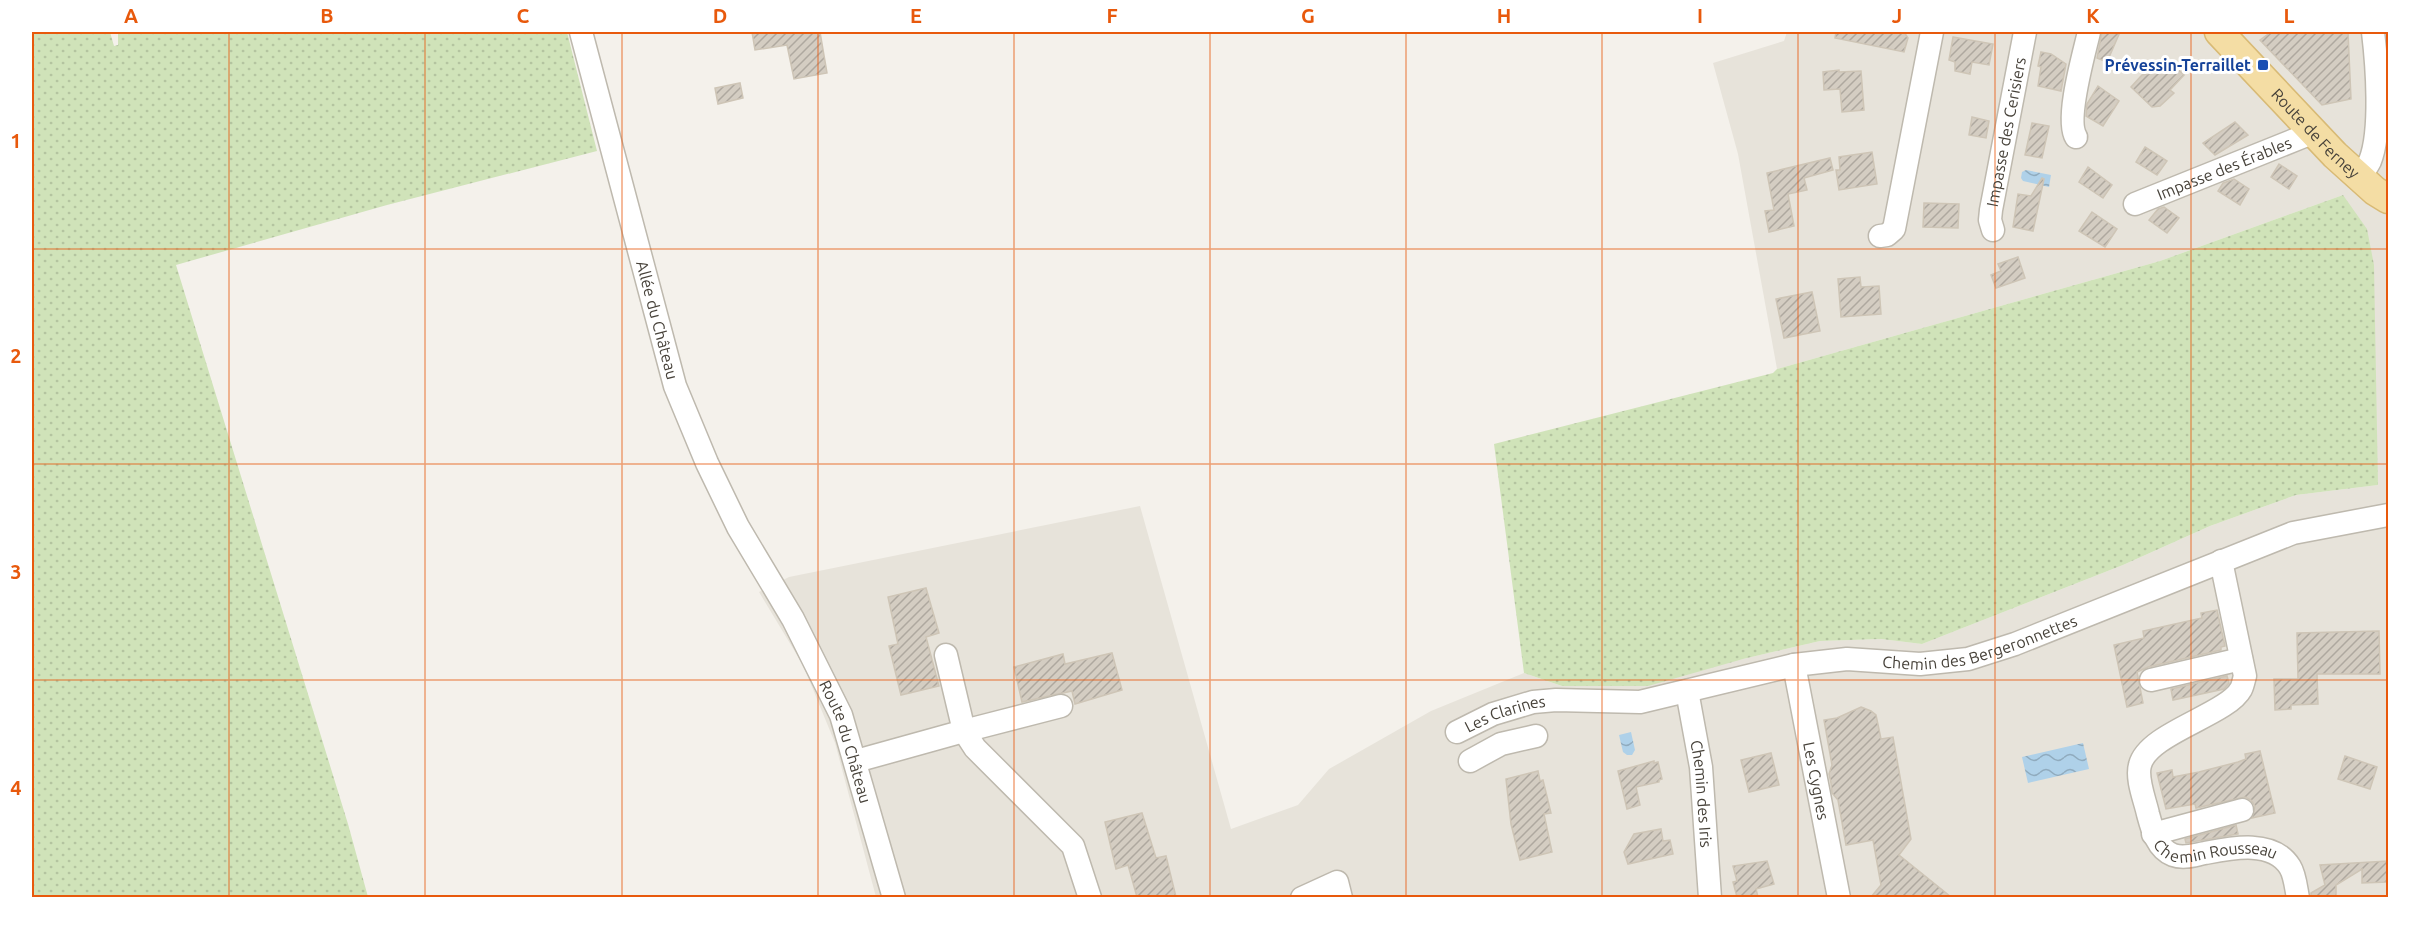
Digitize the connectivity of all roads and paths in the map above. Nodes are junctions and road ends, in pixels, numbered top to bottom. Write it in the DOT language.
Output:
graph roads {
  1 [pos="581,32"];
  2 [pos="1932,32"];
  3 [pos="2014,32"];
  4 [pos="2025,32"];
  5 [pos="2089,32"];
  6 [pos="2373,32"];
  7 [pos="2219,33"];
  8 [pos="2312,130"];
  9 [pos="2076,137"];
  10 [pos="1988,170"];
  11 [pos="2360,177"];
  12 [pos="2388,199"];
  13 [pos="2135,204"];
  14 [pos="1993,230"];
  15 [pos="1880,236"];
  16 [pos="2388,516"];
  17 [pos="2221,561"];
  18 [pos="778,593"];
  19 [pos="945,655"];
  20 [pos="2241,659"];
  21 [pos="1794,665"];
  22 [pos="2151,680"];
  23 [pos="1687,691"];
  24 [pos="1556,700"];
  25 [pos="1061,706"];
  26 [pos="964,731"];
  27 [pos="1456,732"];
  28 [pos="1536,736"];
  29 [pos="1470,760"];
  30 [pos="856,761"];
  31 [pos="2242,810"];
  32 [pos="2153,834"];
  33 [pos="894,897"];
  34 [pos="1090,897"];
  35 [pos="1302,897"];
  36 [pos="1341,897"];
  37 [pos="1710,897"];
  38 [pos="1839,897"];
  39 [pos="2298,897"];
  1 -- 18 [label="street, Allée du Château"];
  2 -- 15 [label="street"];
  3 -- 10 [label="street"];
  4 -- 14 [label="street, Impasse des Cerisiers"];
  5 -- 9 [label="street"];
  6 -- 11 [label="street"];
  7 -- 8 [label="main road, Route de Ferney"];
  8 -- 11 [label="main road, Route de Ferney"];
  8 -- 13 [label="street, Impasse des Érables"];
  11 -- 12 [label="main road, Route de Ferney"];
  16 -- 17 [label="street, Chemin des Bergeronnettes"];
  17 -- 20 [label="street, Chemin Rousseau"];
  17 -- 21 [label="street, Chemin des Bergeronnettes"];
  18 -- 30 [label="street, Route du Château"];
  19 -- 26 [label="street"];
  20 -- 22 [label="street"];
  20 -- 32 [label="street, Chemin Rousseau"];
  21 -- 23 [label="street, Chemin des Bergeronnettes"];
  21 -- 38 [label="street, Les Cygnes"];
  23 -- 24 [label="street, Chemin des Bergeronnettes"];
  23 -- 37 [label="street, Chemin des Iris"];
  24 -- 27 [label="street, Les Clarines"];
  25 -- 26 [label="street"];
  26 -- 30 [label="street"];
  26 -- 34 [label="street"];
  28 -- 29 [label="street"];
  30 -- 33 [label="street, Route du Château"];
  31 -- 32 [label="street"];
  32 -- 39 [label="street, Chemin Rousseau"];
  35 -- 36 [label="street"];
}
